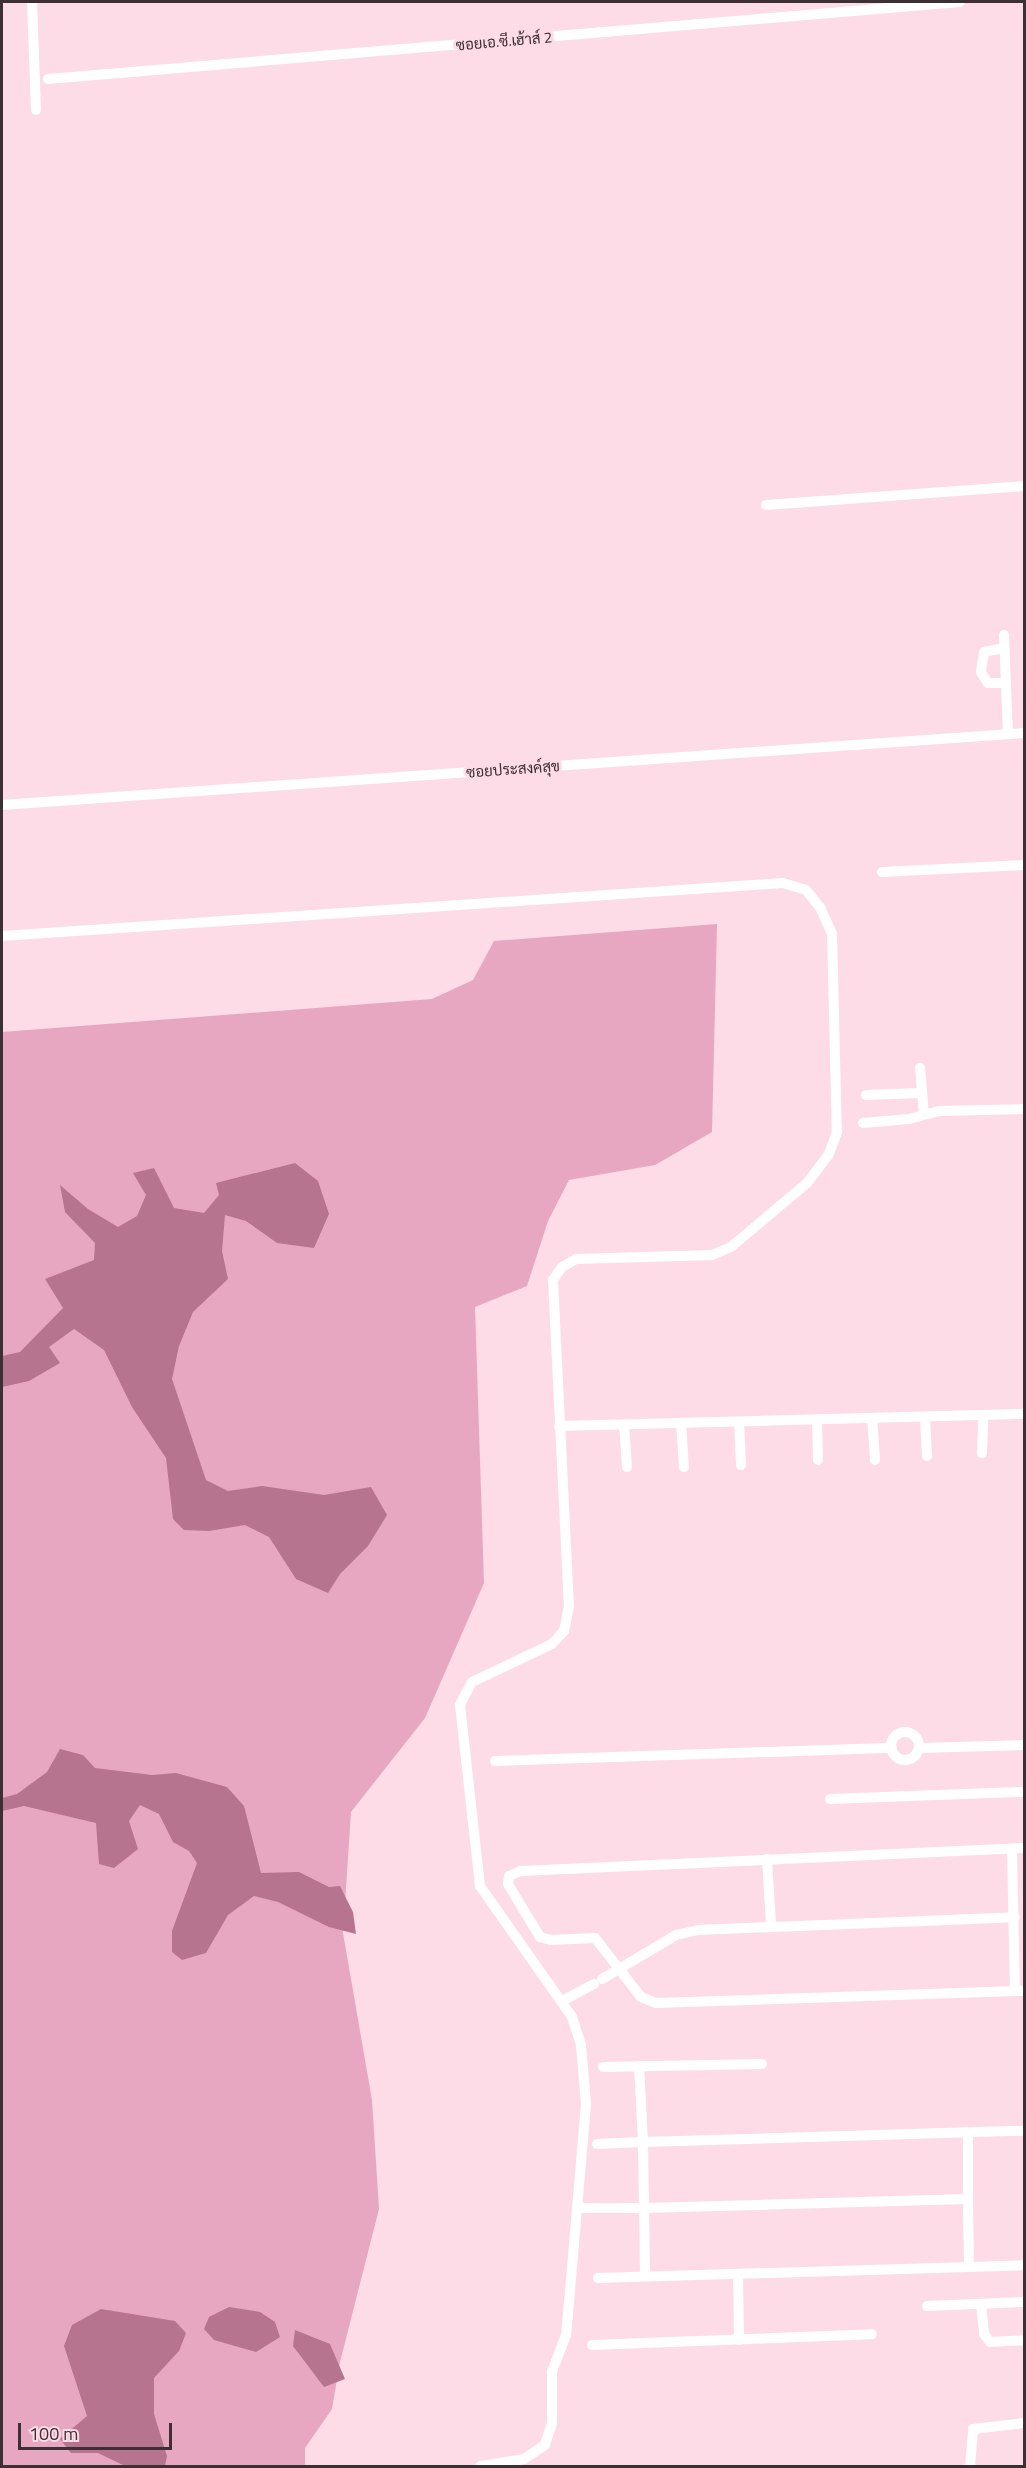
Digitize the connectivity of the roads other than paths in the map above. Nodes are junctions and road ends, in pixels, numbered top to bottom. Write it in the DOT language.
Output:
graph roads {
  1 [pos="32,2"];
  2 [pos="960,2"];
  3 [pos="48,80"];
  4 [pos="36,110"];
  5 [pos="1024,486"];
  6 [pos="766,505"];
  7 [pos="1004,635"];
  8 [pos="1004,648"];
  9 [pos="1006,683"];
  10 [pos="1024,733"];
  11 [pos="1008,734"];
  12 [pos="2,805"];
  13 [pos="1024,865"];
  14 [pos="882,872"];
  15 [pos="2,936"];
  16 [pos="920,1068"];
  17 [pos="922,1093"];
  18 [pos="866,1095"];
  19 [pos="1024,1109"];
  20 [pos="924,1114"];
  21 [pos="863,1123"];
  22 [pos="1024,1414"];
  23 [pos="982,1415"];
  24 [pos="925,1417"];
  25 [pos="872,1418"];
  26 [pos="817,1420"];
  27 [pos="739,1422"];
  28 [pos="681,1423"];
  29 [pos="624,1425"];
  30 [pos="559,1426"];
  31 [pos="982,1452"];
  32 [pos="927,1456"];
  33 [pos="818,1460"];
  34 [pos="875,1460"];
  35 [pos="741,1465"];
  36 [pos="627,1467"];
  37 [pos="684,1467"];
  38 [pos="1024,1745"];
  39 [pos="892,1748"];
  40 [pos="919,1748"];
  41 [pos="495,1761"];
  42 [pos="1024,1792"];
  43 [pos="830,1799"];
  44 [pos="1024,1848"];
  45 [pos="1012,1849"];
  46 [pos="767,1859"];
  47 [pos="1014,1917"];
  48 [pos="771,1926"];
  49 [pos="621,1969"];
  50 [pos="1020,1991"];
  51 [pos="562,2001"];
  52 [pos="762,2064"];
  53 [pos="639,2066"];
  54 [pos="603,2067"];
  55 [pos="1024,2131"];
  56 [pos="968,2133"];
  57 [pos="643,2142"];
  58 [pos="597,2144"];
  59 [pos="968,2199"];
  60 [pos="578,2208"];
  61 [pos="644,2208"];
  62 [pos="1024,2265"];
  63 [pos="969,2267"];
  64 [pos="738,2274"];
  65 [pos="645,2276"];
  66 [pos="598,2278"];
  67 [pos="1024,2302"];
  68 [pos="981,2304"];
  69 [pos="927,2306"];
  70 [pos="872,2334"];
  71 [pos="739,2340"];
  72 [pos="1024,2340"];
  73 [pos="592,2345"];
  74 [pos="1024,2423"];
  75 [pos="481,2466"];
  76 [pos="970,2466"];
  1 -- 4 [label="street"];
  2 -- 3 [label="street, ซอยเอ.ซี.เฮ้าส์ 2"];
  5 -- 6 [label="street"];
  7 -- 8 [label="street"];
  8 -- 9 [label="street"];
  8 -- 9 [label="street"];
  9 -- 11 [label="street"];
  10 -- 11 [label="street, ซอยประสงค์สุข"];
  11 -- 12 [label="street, ซอยประสงค์สุข"];
  13 -- 14 [label="street"];
  15 -- 30 [label="street"];
  16 -- 17 [label="street"];
  17 -- 18 [label="street"];
  17 -- 20 [label="street"];
  19 -- 20 [label="street"];
  20 -- 21 [label="street"];
  22 -- 23 [label="street"];
  23 -- 24 [label="street"];
  23 -- 31 [label="street"];
  24 -- 25 [label="street"];
  24 -- 32 [label="street"];
  25 -- 26 [label="street"];
  25 -- 34 [label="street"];
  26 -- 27 [label="street"];
  26 -- 33 [label="street"];
  27 -- 28 [label="street"];
  27 -- 35 [label="street"];
  28 -- 29 [label="street"];
  28 -- 37 [label="street"];
  29 -- 30 [label="street"];
  29 -- 36 [label="street"];
  30 -- 51 [label="street"];
  38 -- 40 [label="street"];
  39 -- 40 [label="street"];
  39 -- 40 [label="street"];
  39 -- 41 [label="street"];
  42 -- 43 [label="street"];
  44 -- 45 [label="street"];
  45 -- 46 [label="street"];
  45 -- 47 [label="street"];
  46 -- 48 [label="street"];
  46 -- 49 [label="street"];
  47 -- 48 [label="street"];
  47 -- 50 [label="street"];
  48 -- 49 [label="street"];
  49 -- 50 [label="street"];
  49 -- 51 [label="street"];
  51 -- 60 [label="street"];
  52 -- 53 [label="street"];
  53 -- 54 [label="street"];
  53 -- 57 [label="street"];
  55 -- 56 [label="street"];
  56 -- 57 [label="street"];
  56 -- 59 [label="street"];
  57 -- 58 [label="street"];
  57 -- 61 [label="street"];
  59 -- 61 [label="street"];
  59 -- 63 [label="street"];
  60 -- 61 [label="street"];
  60 -- 75 [label="street"];
  61 -- 65 [label="street"];
  62 -- 63 [label="street"];
  63 -- 64 [label="street"];
  64 -- 65 [label="street"];
  64 -- 71 [label="street"];
  65 -- 66 [label="street"];
  67 -- 68 [label="street"];
  68 -- 69 [label="street"];
  68 -- 72 [label="street"];
  70 -- 71 [label="street"];
  71 -- 73 [label="street"];
  74 -- 76 [label="street"];
}
